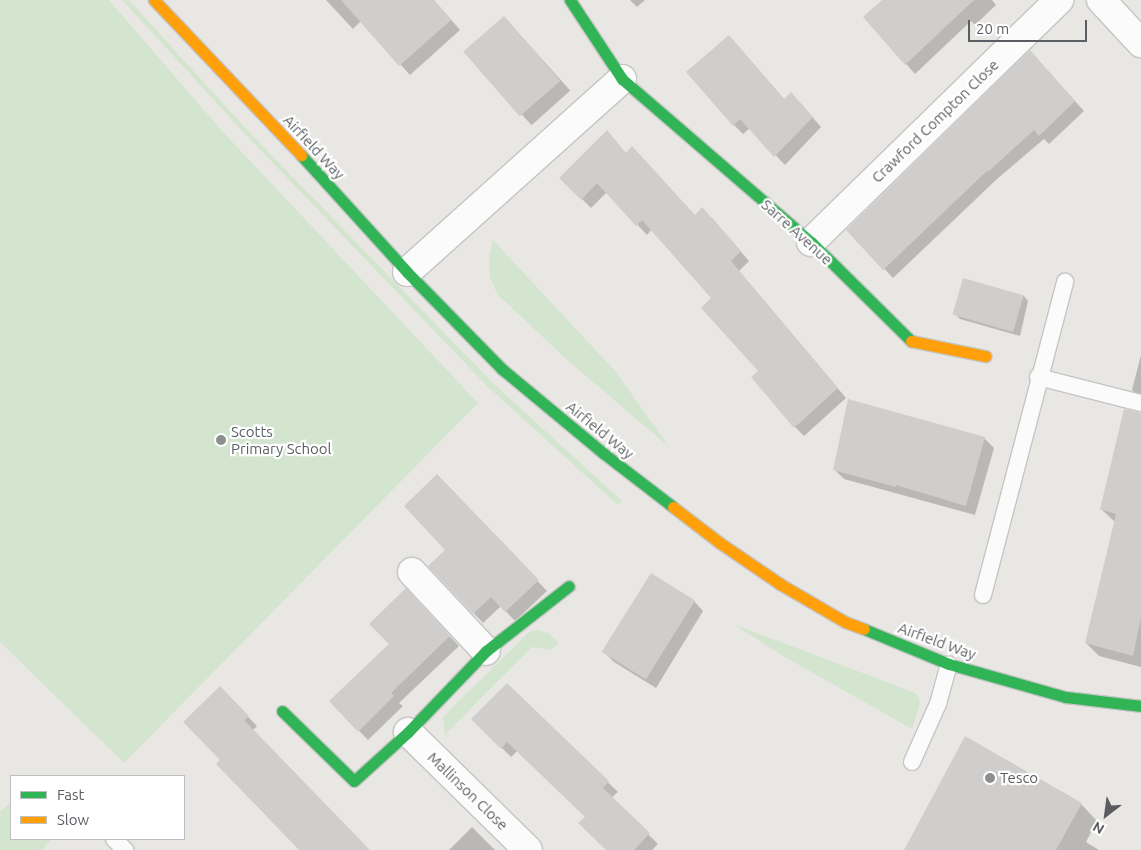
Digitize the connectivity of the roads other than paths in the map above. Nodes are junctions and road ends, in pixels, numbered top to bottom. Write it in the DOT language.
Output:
graph roads {
  1 [pos="154,0"];
  2 [pos="570,0"];
  3 [pos="1059,0"];
  4 [pos="1101,0"];
  5 [pos="1141,44"];
  6 [pos="622,79"];
  7 [pos="811,242"];
  8 [pos="407,272"];
  9 [pos="1065,282"];
  10 [pos="984,356"];
  11 [pos="1038,378"];
  12 [pos="1141,403"];
  13 [pos="412,572"];
  14 [pos="569,586"];
  15 [pos="983,595"];
  16 [pos="486,651"];
  17 [pos="949,664"];
  18 [pos="1141,706"];
  19 [pos="282,711"];
  20 [pos="408,732"];
  21 [pos="912,762"];
  22 [pos="115,840"];
  23 [pos="125,850"];
  24 [pos="528,850"];
  1 -- 8 [label="street, Airfield Way"];
  2 -- 6 [label="street, Sarre Avenue"];
  3 -- 7 [label="street, Crawford Compton Close"];
  4 -- 5 [label="street"];
  6 -- 7 [label="street, Sarre Avenue"];
  6 -- 8 [label="street"];
  7 -- 10 [label="street, Sarre Avenue"];
  8 -- 17 [label="street, Airfield Way"];
  9 -- 11 [label="lane"];
  11 -- 12 [label="lane"];
  11 -- 15 [label="lane"];
  13 -- 16 [label="street"];
  14 -- 16 [label="street"];
  16 -- 20 [label="street"];
  17 -- 18 [label="street, Airfield Way"];
  17 -- 21 [label="lane"];
  19 -- 20 [label="street"];
  20 -- 24 [label="street, Mallinson Close"];
  22 -- 23 [label="lane"];
}
